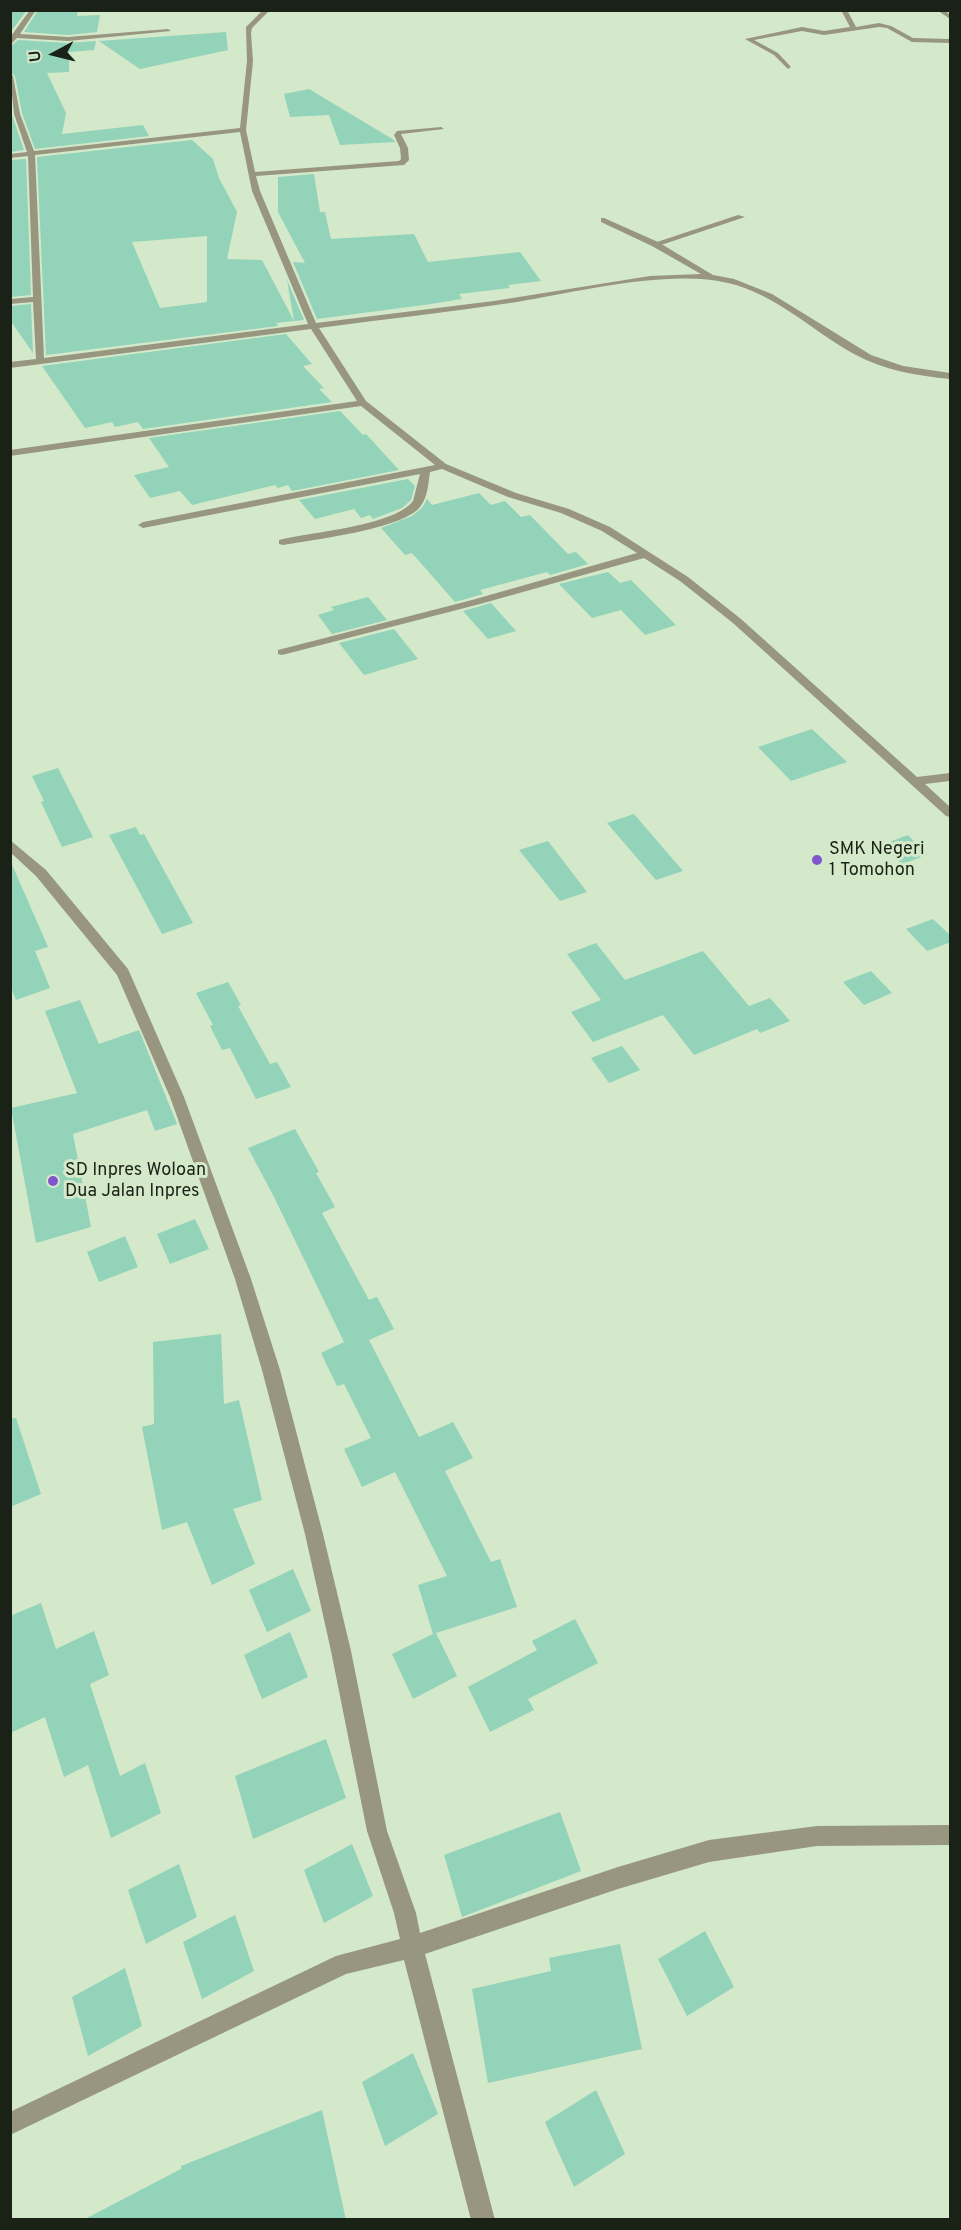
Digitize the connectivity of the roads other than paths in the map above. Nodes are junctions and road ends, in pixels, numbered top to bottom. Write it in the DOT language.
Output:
graph roads {
  1 [pos="33,10"];
  2 [pos="267,10"];
  3 [pos="844,10"];
  4 [pos="940,10"];
  5 [pos="951,17"];
  6 [pos="854,28"];
  7 [pos="168,31"];
  8 [pos="14,36"];
  9 [pos="951,40"];
  10 [pos="10,46"];
  11 [pos="789,67"];
  12 [pos="10,76"];
  13 [pos="14,114"];
  14 [pos="441,129"];
  15 [pos="243,130"];
  16 [pos="32,154"];
  17 [pos="10,156"];
  18 [pos="252,174"];
  19 [pos="741,217"];
  20 [pos="604,220"];
  21 [pos="655,244"];
  22 [pos="712,277"];
  23 [pos="36,299"];
  24 [pos="10,302"];
  25 [pos="312,324"];
  26 [pos="40,361"];
  27 [pos="10,365"];
  28 [pos="934,374"];
  29 [pos="951,376"];
  30 [pos="951,383"];
  31 [pos="363,402"];
  32 [pos="10,453"];
  33 [pos="443,466"];
  34 [pos="425,470"];
  35 [pos="143,525"];
  36 [pos="283,542"];
  37 [pos="646,554"];
  38 [pos="282,652"];
  39 [pos="951,777"];
  40 [pos="915,781"];
  41 [pos="951,813"];
  42 [pos="10,844"];
  43 [pos="951,1835"];
  44 [pos="412,1947"];
  45 [pos="10,2124"];
  46 [pos="483,2220"];
  1 -- 8 [label="street"];
  2 -- 15 [label="street"];
  3 -- 6 [label="street"];
  4 -- 5 [label="street"];
  6 -- 9 [label="street"];
  6 -- 11 [label="street"];
  7 -- 8 [label="street"];
  8 -- 10 [label="street"];
  12 -- 13 [label="street"];
  13 -- 16 [label="street"];
  14 -- 18 [label="street"];
  15 -- 16 [label="street"];
  15 -- 18 [label="street"];
  16 -- 17 [label="street"];
  16 -- 23 [label="street"];
  18 -- 25 [label="street"];
  19 -- 21 [label="street"];
  20 -- 21 [label="street"];
  21 -- 22 [label="street"];
  22 -- 25 [label="street"];
  22 -- 28 [label="street"];
  23 -- 24 [label="street"];
  23 -- 26 [label="street"];
  25 -- 26 [label="street"];
  25 -- 31 [label="street"];
  26 -- 27 [label="street"];
  28 -- 29 [label="street"];
  28 -- 30 [label="street"];
  31 -- 32 [label="street"];
  31 -- 33 [label="street"];
  33 -- 34 [label="street"];
  33 -- 37 [label="street"];
  34 -- 35 [label="street"];
  34 -- 36 [label="street"];
  37 -- 38 [label="street"];
  37 -- 40 [label="street"];
  39 -- 40 [label="street"];
  40 -- 41 [label="street"];
  42 -- 44 [label="street"];
  43 -- 44 [label="street"];
  44 -- 45 [label="street"];
  44 -- 46 [label="street"];
}
